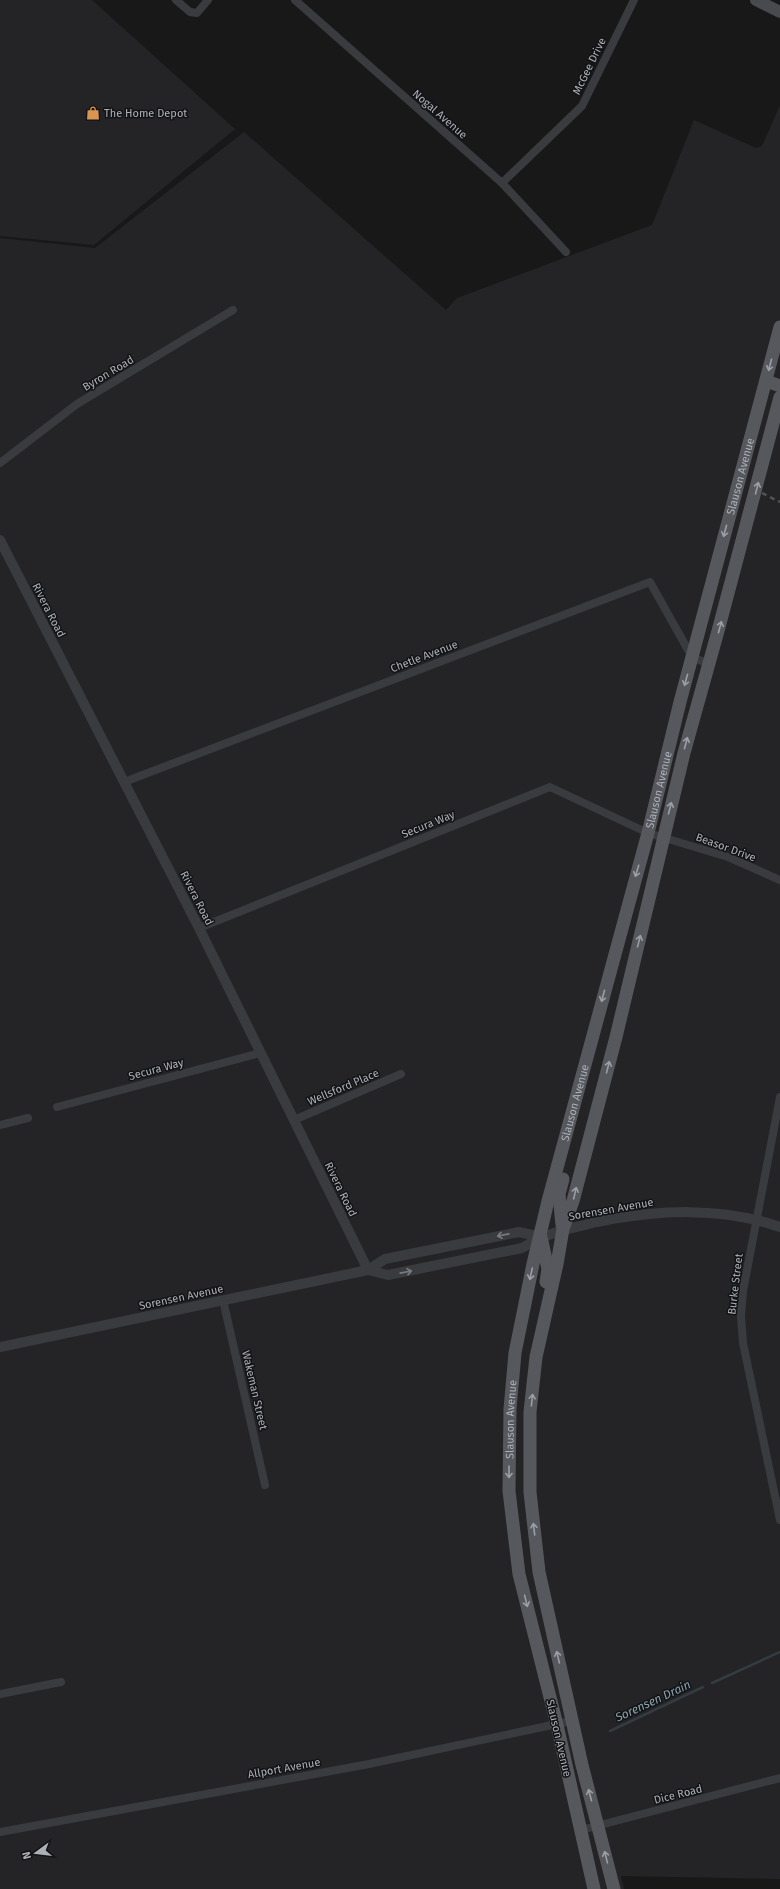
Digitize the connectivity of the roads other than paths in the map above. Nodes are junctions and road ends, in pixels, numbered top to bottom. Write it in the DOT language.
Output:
graph roads {
  1 [pos="176,0"];
  2 [pos="208,0"];
  3 [pos="295,0"];
  4 [pos="634,0"];
  5 [pos="756,0"];
  6 [pos="780,12"];
  7 [pos="502,183"];
  8 [pos="566,252"];
  9 [pos="233,310"];
  10 [pos="780,327"];
  11 [pos="766,382"];
  12 [pos="780,386"];
  13 [pos="780,397"];
  14 [pos="0,463"];
  15 [pos="0,540"];
  16 [pos="692,657"];
  17 [pos="709,664"];
  18 [pos="124,782"];
  19 [pos="648,833"];
  20 [pos="663,837"];
  21 [pos="780,880"];
  22 [pos="199,928"];
  23 [pos="260,1052"];
  24 [pos="401,1074"];
  25 [pos="780,1097"];
  26 [pos="57,1107"];
  27 [pos="28,1118"];
  28 [pos="294,1120"];
  29 [pos="0,1125"];
  30 [pos="566,1137"];
  31 [pos="756,1218"];
  32 [pos="780,1227"];
  33 [pos="563,1230"];
  34 [pos="541,1236"];
  35 [pos="368,1270"];
  36 [pos="223,1300"];
  37 [pos="538,1345"];
  38 [pos="0,1347"];
  39 [pos="265,1485"];
  40 [pos="780,1520"];
  41 [pos="61,1682"];
  42 [pos="0,1694"];
  43 [pos="571,1721"];
  44 [pos="557,1725"];
  45 [pos="780,1778"];
  46 [pos="598,1825"];
  47 [pos="581,1830"];
  48 [pos="0,1832"];
  49 [pos="594,1889"];
  50 [pos="614,1889"];
  1 -- 2 [label="street"];
  3 -- 7 [label="street, Nogal Avenue"];
  4 -- 7 [label="street, McGee Drive"];
  5 -- 6 [label="main road"];
  7 -- 8 [label="street, Nogal Avenue"];
  9 -- 14 [label="street, Byron Road"];
  10 -- 11 [label="main road, Slauson Avenue, one-way"];
  11 -- 12 [label="main road"];
  11 -- 16 [label="main road, Slauson Avenue, one-way"];
  17 -- 13 [label="main road, Slauson Avenue, one-way"];
  15 -- 18 [label="street, Rivera Road"];
  16 -- 17 [label="street"];
  16 -- 18 [label="street, Chetle Avenue"];
  16 -- 19 [label="main road, Slauson Avenue, one-way"];
  20 -- 17 [label="main road, Slauson Avenue, one-way"];
  18 -- 22 [label="street, Rivera Road"];
  19 -- 20 [label="street, Secura Way"];
  19 -- 22 [label="street, Secura Way"];
  19 -- 30 [label="main road, Slauson Avenue, one-way"];
  20 -- 21 [label="street, Beasor Drive"];
  33 -- 20 [label="main road, Slauson Avenue, one-way"];
  22 -- 23 [label="street, Rivera Road"];
  23 -- 26 [label="street, Secura Way"];
  23 -- 28 [label="street, Rivera Road"];
  24 -- 28 [label="street, Wellsford Place"];
  25 -- 31 [label="street, Burke Street"];
  27 -- 29 [label="street"];
  28 -- 35 [label="street, Rivera Road"];
  30 -- 33 [label="main road"];
  30 -- 34 [label="main road, Slauson Avenue"];
  31 -- 32 [label="street, Sorensen Avenue"];
  31 -- 33 [label="street, Sorensen Avenue"];
  31 -- 40 [label="street, Burke Street"];
  33 -- 34 [label="street, Sorensen Avenue"];
  33 -- 37 [label="main road, Slauson Avenue"];
  34 -- 35 [label="street, Sorensen Avenue, one-way"];
  35 -- 34 [label="street, Sorensen Avenue, one-way"];
  34 -- 37 [label="main road"];
  34 -- 44 [label="main road, Slauson Avenue, one-way"];
  35 -- 36 [label="street, Sorensen Avenue"];
  36 -- 38 [label="street, Sorensen Avenue"];
  36 -- 39 [label="street, Wakeman Street"];
  43 -- 37 [label="main road, Slauson Avenue, one-way"];
  41 -- 42 [label="street"];
  43 -- 44 [label="street, Allport Avenue"];
  46 -- 43 [label="main road, Slauson Avenue, one-way"];
  44 -- 47 [label="main road, Slauson Avenue"];
  44 -- 48 [label="street, Allport Avenue"];
  45 -- 46 [label="street, Dice Road"];
  46 -- 47 [label="street, Dice Road"];
  50 -- 46 [label="main road, Slauson Avenue, one-way"];
  47 -- 49 [label="main road, Slauson Avenue"];
}
